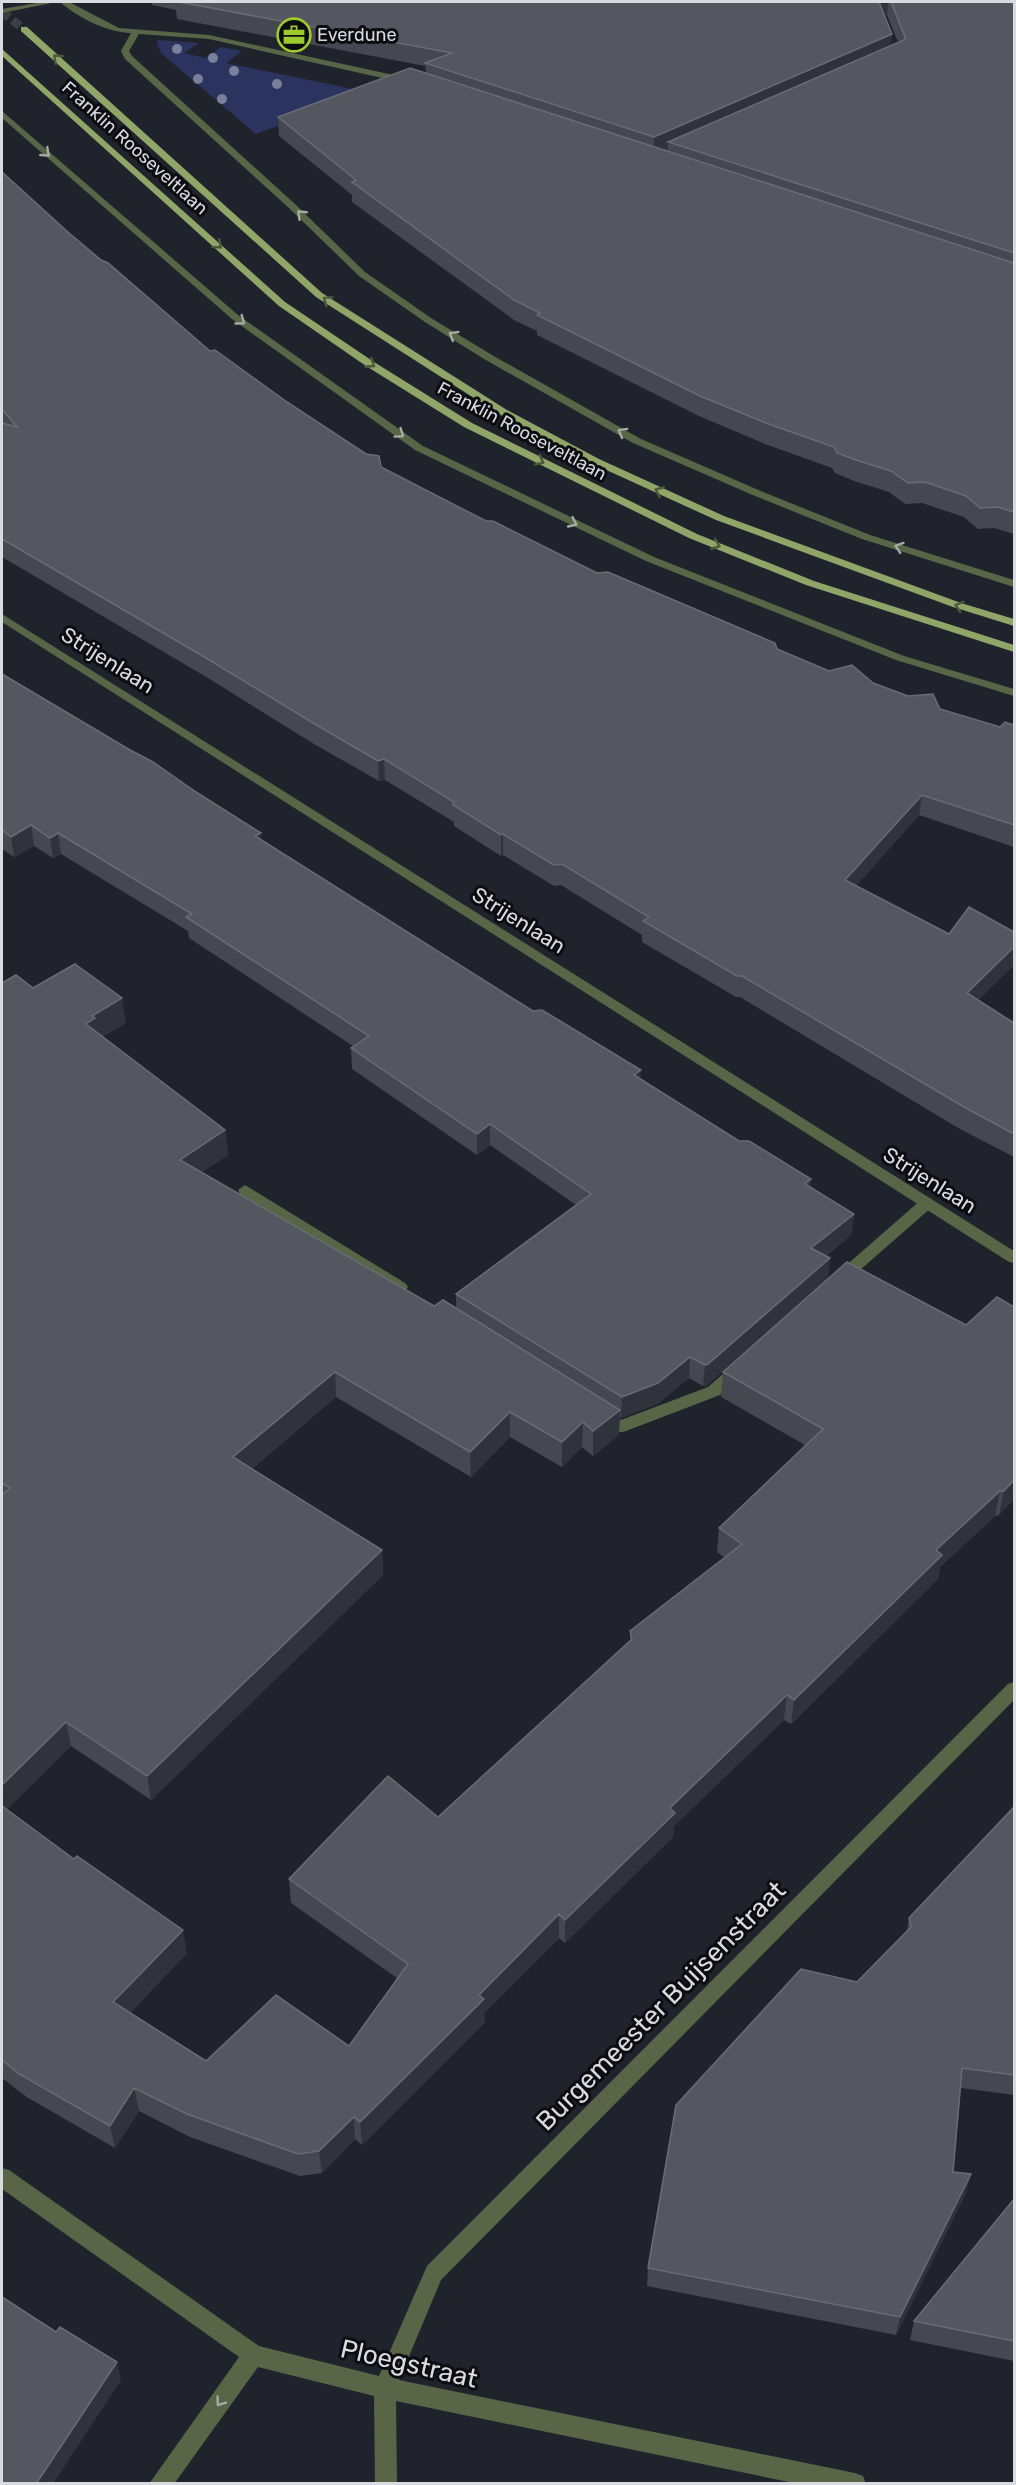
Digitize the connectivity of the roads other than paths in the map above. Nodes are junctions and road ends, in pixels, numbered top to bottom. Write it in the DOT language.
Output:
graph roads {
  1 [pos="53,2"];
  2 [pos="64,2"];
  3 [pos="2,11"];
  4 [pos="24,29"];
  5 [pos="135,33"];
  6 [pos="2,52"];
  7 [pos="418,84"];
  8 [pos="2,114"];
  9 [pos="1014,584"];
  10 [pos="2,617"];
  11 [pos="1014,623"];
  12 [pos="1014,649"];
  13 [pos="1014,693"];
  14 [pos="245,1190"];
  15 [pos="927,1203"];
  16 [pos="1014,1258"];
  17 [pos="830,1289"];
  18 [pos="417,1299"];
  19 [pos="750,1359"];
  20 [pos="590,1407"];
  21 [pos="1014,1689"];
  22 [pos="2,2177"];
  23 [pos="254,2355"];
  24 [pos="385,2388"];
  25 [pos="160,2484"];
  26 [pos="386,2484"];
  27 [pos="855,2484"];
  1 -- 3 [label="street"];
  2 -- 5 [label="street"];
  11 -- 4 [label="main road, Franklin Rooseveltlaan, one-way"];
  5 -- 7 [label="street"];
  9 -- 5 [label="street, one-way"];
  6 -- 12 [label="main road, Franklin Rooseveltlaan, one-way"];
  8 -- 13 [label="street, one-way"];
  10 -- 15 [label="street, Strijenlaan"];
  14 -- 18 [label="street"];
  15 -- 16 [label="street, Strijenlaan"];
  15 -- 17 [label="street"];
  19 -- 20 [label="street"];
  21 -- 24 [label="street, Burgemeester Buijsenstraat"];
  22 -- 23 [label="street, Ploegstraat"];
  23 -- 24 [label="street, Ploegstraat"];
  23 -- 25 [label="street, one-way"];
  24 -- 26 [label="street"];
  24 -- 27 [label="street, Ploegstraat"];
}
